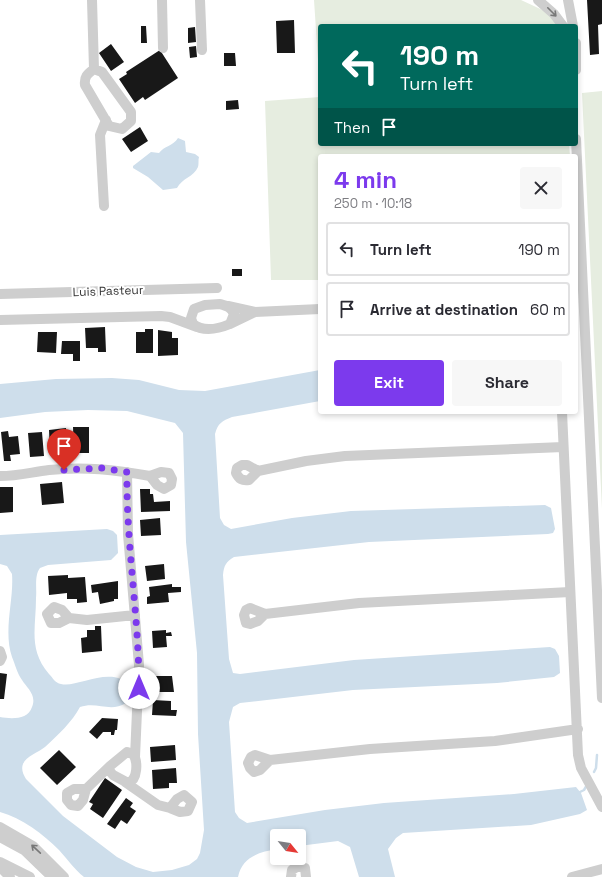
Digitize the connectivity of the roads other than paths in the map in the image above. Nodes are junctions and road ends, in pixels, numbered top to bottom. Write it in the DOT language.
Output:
graph roads {
  1 [pos="92,0"];
  2 [pos="162,0"];
  3 [pos="200,0"];
  4 [pos="538,0"];
  5 [pos="568,0"];
  6 [pos="562,24"];
  7 [pos="573,24"];
  8 [pos="163,48"];
  9 [pos="202,50"];
  10 [pos="94,69"];
  11 [pos="106,120"];
  12 [pos="578,182"];
  13 [pos="104,206"];
  14 [pos="217,288"];
  15 [pos="0,294"];
  16 [pos="228,306"];
  17 [pos="194,309"];
  18 [pos="318,309"];
  19 [pos="255,312"];
  20 [pos="170,317"];
  21 [pos="0,320"];
  22 [pos="230,324"];
  23 [pos="197,327"];
  24 [pos="562,414"];
  25 [pos="563,447"];
  26 [pos="258,471"];
  27 [pos="127,472"];
  28 [pos="0,476"];
  29 [pos="150,476"];
  30 [pos="570,592"];
  31 [pos="265,614"];
  32 [pos="135,615"];
  33 [pos="69,618"];
  34 [pos="0,651"];
  35 [pos="0,661"];
  36 [pos="602,698"];
  37 [pos="578,729"];
  38 [pos="135,742"];
  39 [pos="123,753"];
  40 [pos="135,757"];
  41 [pos="270,760"];
  42 [pos="111,771"];
  43 [pos="135,777"];
  44 [pos="125,782"];
  45 [pos="86,789"];
  46 [pos="136,789"];
  47 [pos="602,807"];
  48 [pos="170,808"];
  49 [pos="0,827"];
  50 [pos="0,837"];
  51 [pos="0,862"];
  52 [pos="0,866"];
  53 [pos="602,870"];
  54 [pos="10,877"];
  55 [pos="30,877"];
  56 [pos="52,877"];
  57 [pos="64,877"];
  58 [pos="291,877"];
  59 [pos="306,877"];
  60 [pos="572,877"];
  61 [pos="595,877"];
  1 -- 10 [label="street"];
  2 -- 8 [label="street"];
  3 -- 9 [label="street"];
  4 -- 6 [label="street, one-way"];
  5 -- 7 [label="street"];
  10 -- 11 [label="street"];
  10 -- 11 [label="street"];
  11 -- 13 [label="street"];
  12 -- 36 [label="street"];
  14 -- 15 [label="street, Luis Pasteur"];
  16 -- 17 [label="street"];
  16 -- 19 [label="street"];
  16 -- 22 [label="street"];
  17 -- 20 [label="street"];
  17 -- 23 [label="street"];
  18 -- 19 [label="street"];
  19 -- 22 [label="street"];
  20 -- 21 [label="street"];
  20 -- 23 [label="street"];
  22 -- 23 [label="street"];
  24 -- 25 [label="street"];
  25 -- 26 [label="street"];
  25 -- 30 [label="street"];
  27 -- 28 [label="street"];
  27 -- 29 [label="street"];
  27 -- 32 [label="street"];
  30 -- 31 [label="street"];
  30 -- 37 [label="street"];
  32 -- 33 [label="street"];
  32 -- 38 [label="street"];
  34 -- 35 [label="street"];
  37 -- 41 [label="street"];
  37 -- 47 [label="street"];
  38 -- 39 [label="street"];
  38 -- 40 [label="street"];
  39 -- 40 [label="street"];
  39 -- 42 [label="street"];
  40 -- 43 [label="street"];
  42 -- 44 [label="street"];
  42 -- 45 [label="street"];
  43 -- 44 [label="street"];
  43 -- 46 [label="street"];
  44 -- 46 [label="street"];
  46 -- 48 [label="street"];
  57 -- 49 [label="street, one-way"];
  50 -- 56 [label="street"];
  51 -- 55 [label="street"];
  52 -- 54 [label="street"];
  53 -- 60 [label="street"];
  53 -- 61 [label="street"];
  58 -- 59 [label="street"];
}
